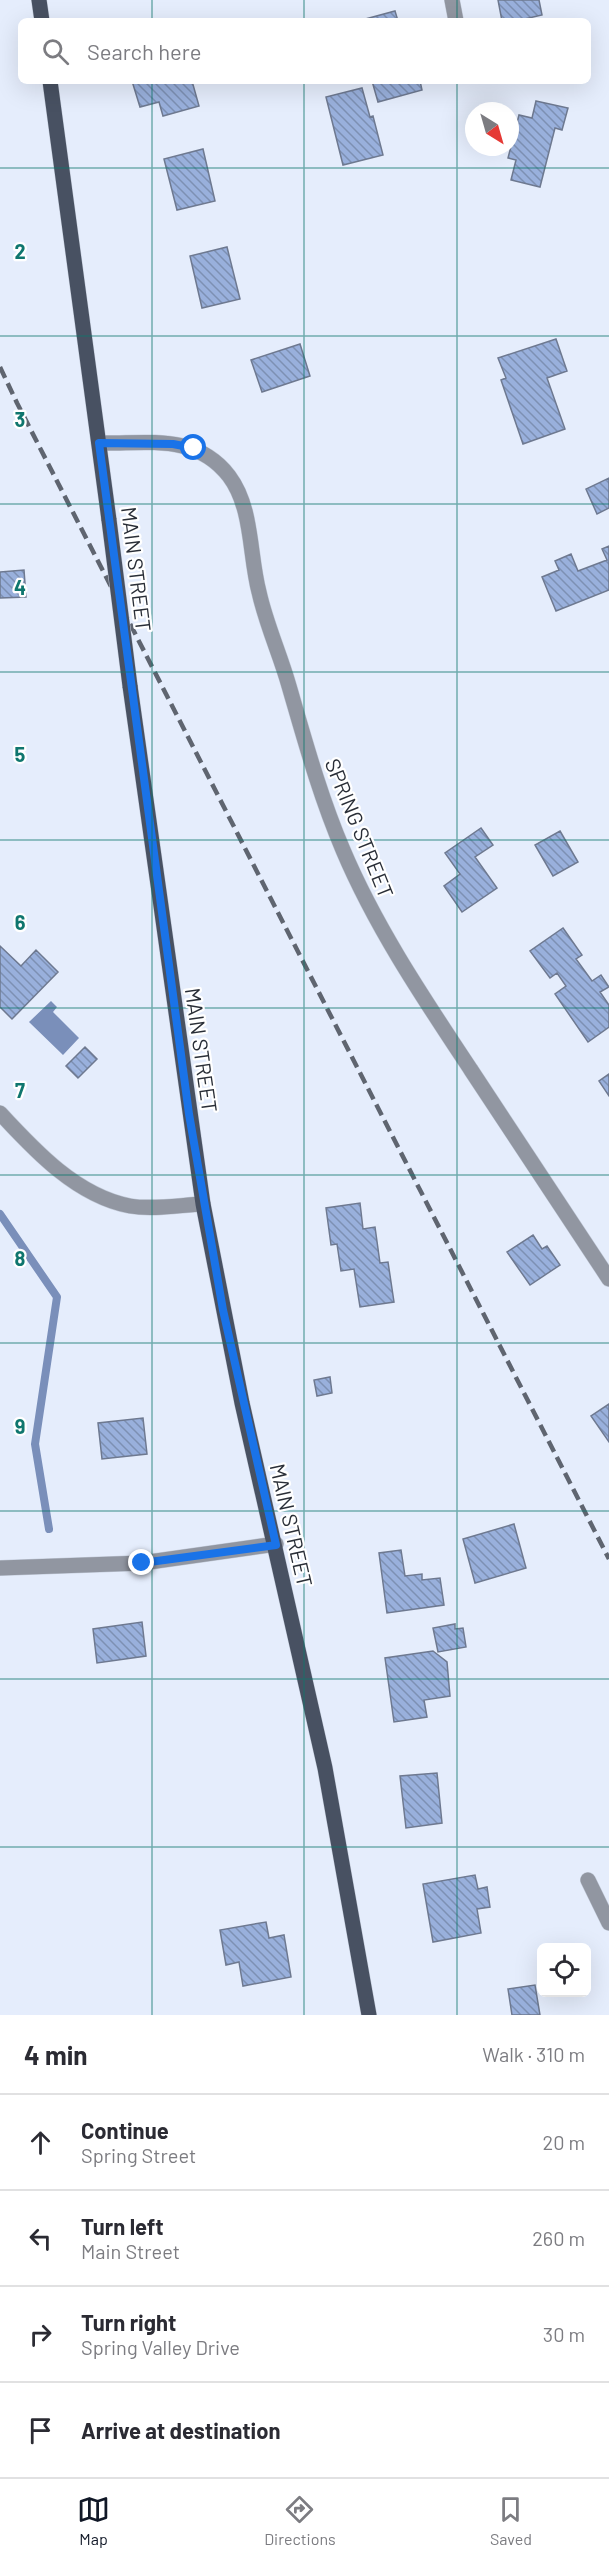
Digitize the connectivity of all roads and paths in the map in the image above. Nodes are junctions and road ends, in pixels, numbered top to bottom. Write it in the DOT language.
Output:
graph roads {
  1 [pos="39,0"];
  2 [pos="452,0"];
  3 [pos="42,18"];
  4 [pos="455,18"];
  5 [pos="50,84"];
  6 [pos="99,443"];
  7 [pos="0,1113"];
  8 [pos="203,1203"];
  9 [pos="609,1280"];
  10 [pos="276,1545"];
  11 [pos="0,1568"];
  12 [pos="588,1880"];
  13 [pos="609,1923"];
  14 [pos="369,2015"];
  1 -- 3 [label="main road"];
  2 -- 4 [label="street"];
  5 -- 6 [label="main road, MAIN STREET"];
  6 -- 8 [label="main road, MAIN STREET, bridge"];
  6 -- 9 [label="street, SPRING STREET"];
  7 -- 8 [label="street"];
  8 -- 10 [label="main road, MAIN STREET"];
  10 -- 11 [label="street"];
  10 -- 14 [label="main road, MAIN STREET"];
  12 -- 13 [label="street"];
}
